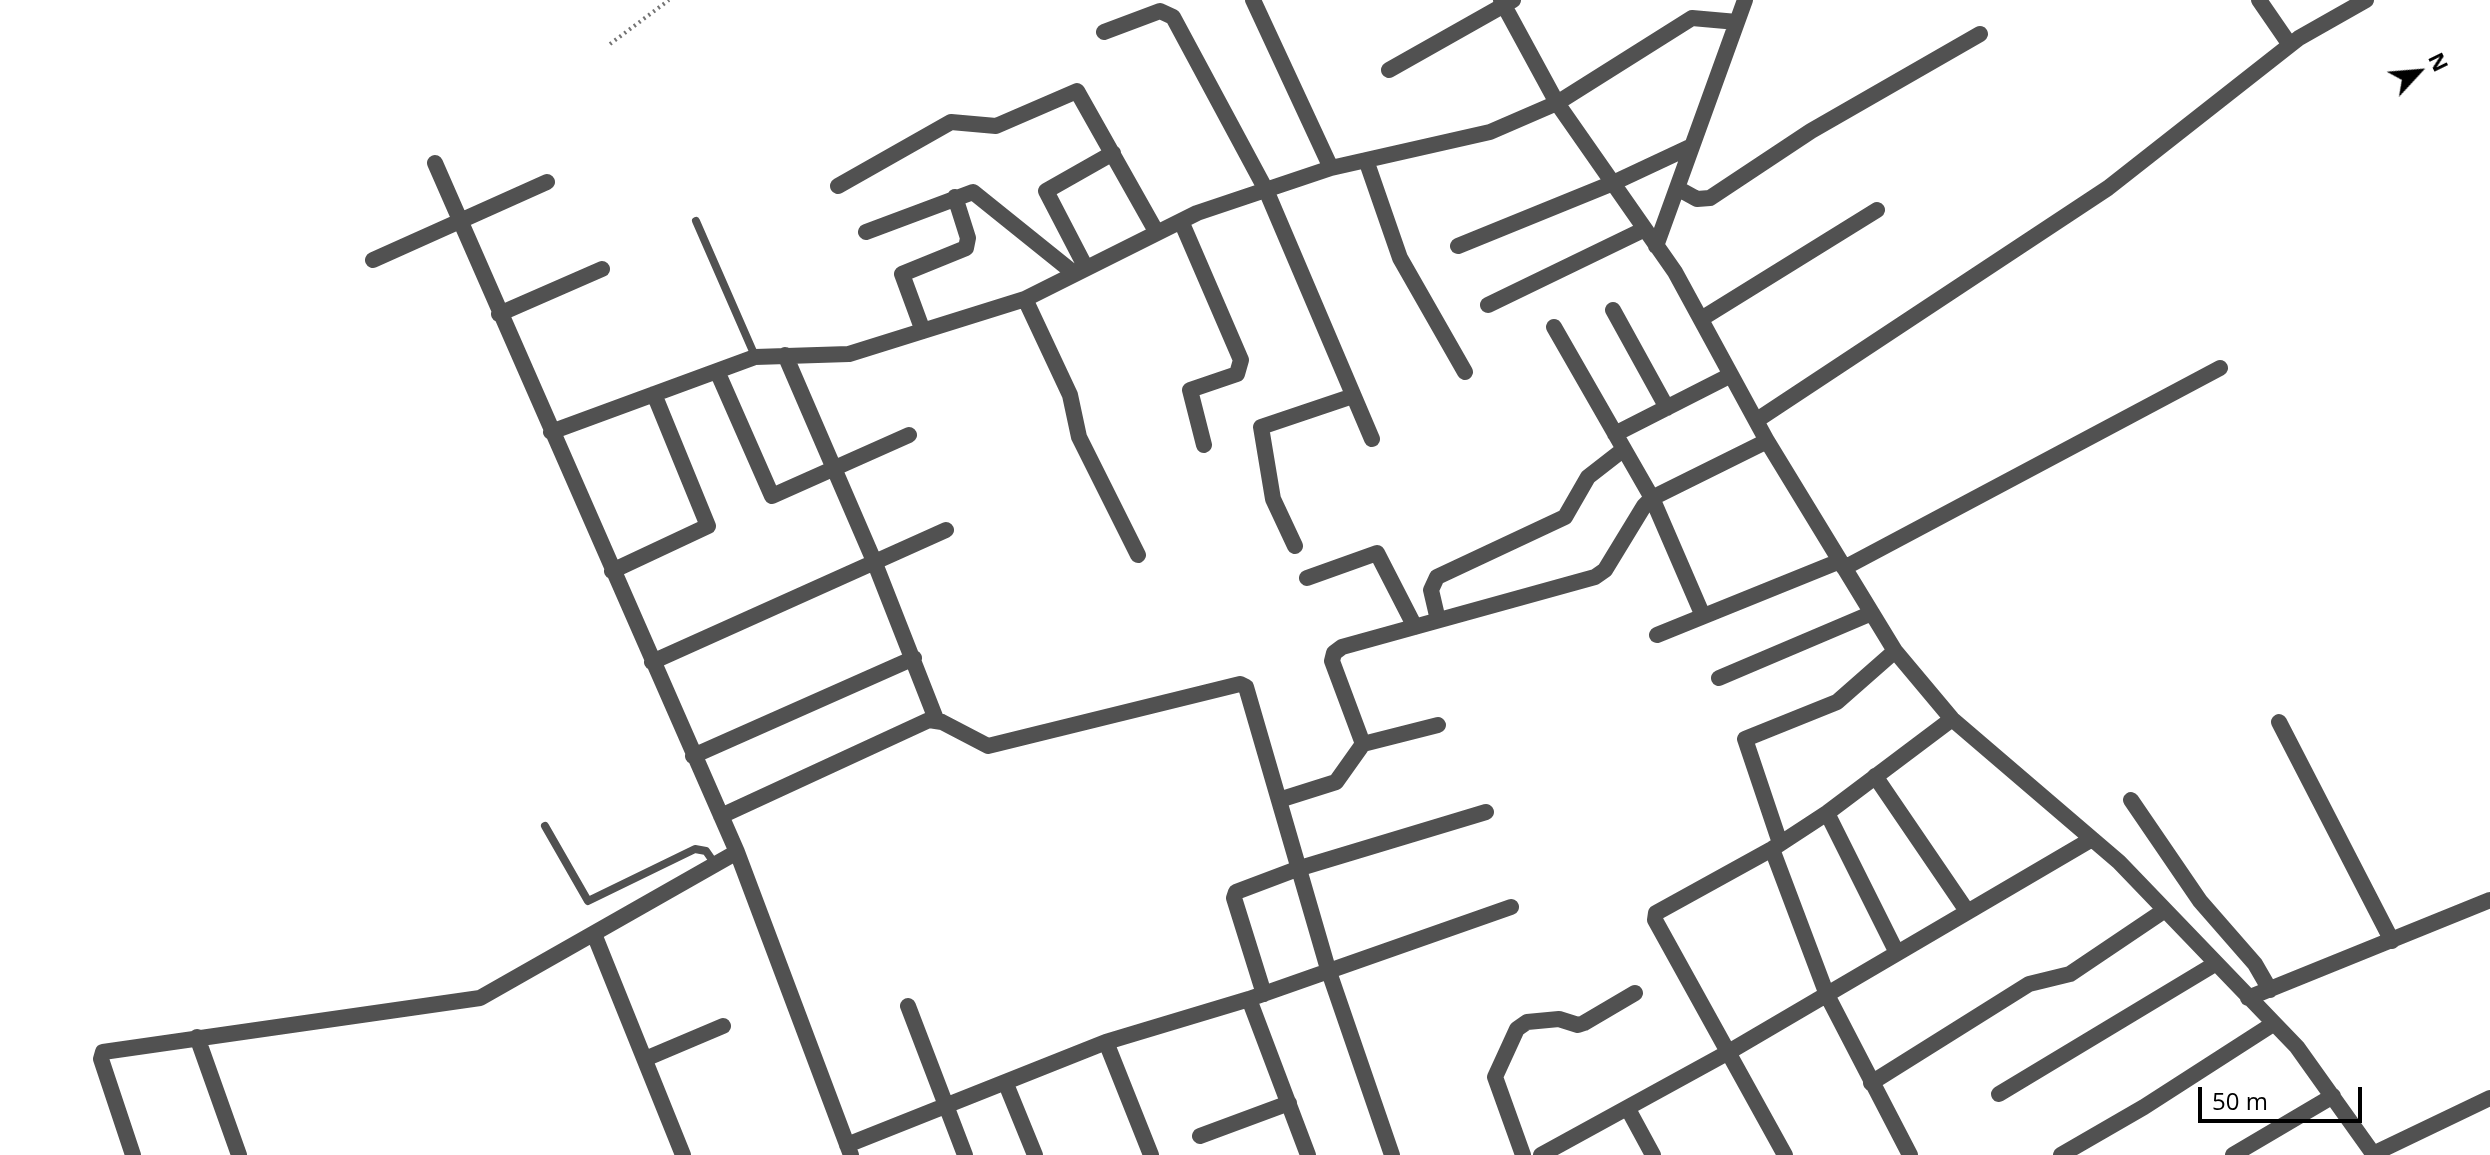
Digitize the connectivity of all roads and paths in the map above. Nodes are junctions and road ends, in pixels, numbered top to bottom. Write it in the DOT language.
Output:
graph roads {
  1 [pos="669,0"];
  2 [pos="1253,0"];
  3 [pos="1745,0"];
  4 [pos="2259,0"];
  5 [pos="2366,0"];
  6 [pos="1506,2"];
  7 [pos="1737,22"];
  8 [pos="1104,32"];
  9 [pos="1980,34"];
  10 [pos="610,44"];
  11 [pos="2290,45"];
  12 [pos="1389,70"];
  13 [pos="1557,103"];
  14 [pos="1692,146"];
  15 [pos="1113,153"];
  16 [pos="1366,160"];
  17 [pos="435,163"];
  18 [pos="1331,168"];
  19 [pos="547,182"];
  20 [pos="1613,183"];
  21 [pos="838,186"];
  22 [pos="1677,188"];
  23 [pos="1266,190"];
  24 [pos="955,197"];
  25 [pos="1877,210"];
  26 [pos="458,221"];
  27 [pos="696,221"];
  28 [pos="1181,221"];
  29 [pos="1645,229"];
  30 [pos="866,232"];
  31 [pos="1157,233"];
  32 [pos="1458,246"];
  33 [pos="1656,246"];
  34 [pos="373,260"];
  35 [pos="602,269"];
  36 [pos="1081,271"];
  37 [pos="1025,299"];
  38 [pos="1488,305"];
  39 [pos="1613,310"];
  40 [pos="499,314"];
  41 [pos="1701,319"];
  42 [pos="1554,327"];
  43 [pos="923,331"];
  44 [pos="785,355"];
  45 [pos="755,357"];
  46 [pos="2220,368"];
  47 [pos="717,371"];
  48 [pos="1465,372"];
  49 [pos="1731,375"];
  50 [pos="654,394"];
  51 [pos="1353,396"];
  52 [pos="1667,408"];
  53 [pos="1757,420"];
  54 [pos="551,432"];
  55 [pos="1615,434"];
  56 [pos="909,435"];
  57 [pos="1372,439"];
  58 [pos="1767,441"];
  59 [pos="1204,445"];
  60 [pos="1624,449"];
  61 [pos="834,468"];
  62 [pos="1652,498"];
  63 [pos="946,530"];
  64 [pos="1295,546"];
  65 [pos="1138,555"];
  66 [pos="874,561"];
  67 [pos="1842,564"];
  68 [pos="612,571"];
  69 [pos="1307,578"];
  70 [pos="1872,613"];
  71 [pos="1703,616"];
  72 [pos="1438,620"];
  73 [pos="1415,627"];
  74 [pos="1657,635"];
  75 [pos="1895,651"];
  76 [pos="914,658"];
  77 [pos="652,662"];
  78 [pos="1719,678"];
  79 [pos="936,719"];
  80 [pos="1952,719"];
  81 [pos="2279,722"];
  82 [pos="1438,725"];
  83 [pos="1363,744"];
  84 [pos="693,756"];
  85 [pos="1875,776"];
  86 [pos="1279,800"];
  87 [pos="2131,800"];
  88 [pos="1486,812"];
  89 [pos="1827,813"];
  90 [pos="721,816"];
  91 [pos="545,826"];
  92 [pos="2092,839"];
  93 [pos="1776,846"];
  94 [pos="737,852"];
  95 [pos="715,864"];
  96 [pos="1297,869"];
  97 [pos="2490,900"];
  98 [pos="1511,907"];
  99 [pos="2165,910"];
  100 [pos="1967,911"];
  101 [pos="594,934"];
  102 [pos="2392,941"];
  103 [pos="1897,953"];
  104 [pos="2215,964"];
  105 [pos="1328,969"];
  106 [pos="2270,990"];
  107 [pos="1635,993"];
  108 [pos="1827,995"];
  109 [pos="1257,996"];
  110 [pos="2248,998"];
  111 [pos="908,1006"];
  112 [pos="2273,1024"];
  113 [pos="723,1026"];
  114 [pos="197,1037"];
  115 [pos="1106,1042"];
  116 [pos="1727,1053"];
  117 [pos="645,1059"];
  118 [pos="1871,1083"];
  119 [pos="1006,1084"];
  120 [pos="1999,1094"];
  121 [pos="2333,1096"];
  122 [pos="2490,1098"];
  123 [pos="1289,1103"];
  124 [pos="946,1107"];
  125 [pos="1628,1109"];
  126 [pos="1200,1136"];
  127 [pos="849,1150"];
  128 [pos="2374,1154"];
  129 [pos="133,1155"];
  130 [pos="239,1155"];
  131 [pos="683,1155"];
  132 [pos="965,1155"];
  133 [pos="1035,1155"];
  134 [pos="1151,1155"];
  135 [pos="1308,1155"];
  136 [pos="1392,1155"];
  137 [pos="1523,1155"];
  138 [pos="1541,1155"];
  139 [pos="1653,1155"];
  140 [pos="1785,1155"];
  141 [pos="1910,1155"];
  142 [pos="2061,1155"];
  143 [pos="2233,1155"];
  1 -- 10 [label="path"];
  2 -- 18 [label="street"];
  3 -- 7 [label="street"];
  4 -- 11 [label="street"];
  5 -- 11 [label="street"];
  6 -- 12 [label="street"];
  6 -- 13 [label="street"];
  7 -- 13 [label="street"];
  7 -- 14 [label="street"];
  8 -- 23 [label="street"];
  9 -- 22 [label="street"];
  11 -- 53 [label="street"];
  13 -- 16 [label="street"];
  13 -- 20 [label="street"];
  14 -- 20 [label="street"];
  14 -- 22 [label="street"];
  15 -- 21 [label="street"];
  15 -- 31 [label="street"];
  15 -- 36 [label="street"];
  16 -- 18 [label="street"];
  16 -- 48 [label="street"];
  17 -- 26 [label="street"];
  18 -- 23 [label="street"];
  19 -- 26 [label="street"];
  20 -- 29 [label="street"];
  20 -- 32 [label="street"];
  22 -- 33 [label="street"];
  23 -- 28 [label="street"];
  23 -- 51 [label="street"];
  24 -- 30 [label="street"];
  24 -- 36 [label="street"];
  24 -- 43 [label="street"];
  25 -- 41 [label="street"];
  26 -- 34 [label="street"];
  26 -- 40 [label="street"];
  27 -- 45 [label="lane"];
  28 -- 31 [label="street"];
  28 -- 59 [label="street"];
  29 -- 33 [label="street"];
  29 -- 38 [label="street"];
  31 -- 36 [label="street"];
  33 -- 41 [label="street"];
  35 -- 40 [label="street"];
  36 -- 37 [label="street"];
  37 -- 43 [label="street"];
  37 -- 65 [label="street"];
  39 -- 52 [label="street"];
  40 -- 54 [label="street"];
  41 -- 49 [label="street"];
  42 -- 55 [label="street"];
  43 -- 44 [label="street"];
  44 -- 45 [label="street"];
  44 -- 61 [label="street"];
  45 -- 47 [label="street"];
  46 -- 67 [label="street"];
  47 -- 50 [label="street"];
  47 -- 61 [label="street"];
  49 -- 52 [label="street"];
  49 -- 53 [label="street"];
  50 -- 54 [label="street"];
  50 -- 68 [label="street"];
  51 -- 57 [label="street"];
  51 -- 64 [label="street"];
  52 -- 55 [label="street"];
  53 -- 58 [label="street"];
  54 -- 68 [label="street"];
  55 -- 60 [label="street"];
  56 -- 61 [label="street"];
  58 -- 62 [label="street"];
  58 -- 67 [label="street"];
  60 -- 62 [label="street"];
  60 -- 72 [label="street"];
  61 -- 66 [label="street"];
  62 -- 71 [label="street"];
  62 -- 72 [label="street"];
  63 -- 66 [label="street"];
  66 -- 76 [label="street"];
  66 -- 77 [label="street"];
  67 -- 70 [label="street"];
  67 -- 71 [label="street"];
  68 -- 77 [label="street"];
  69 -- 73 [label="street"];
  70 -- 75 [label="street"];
  70 -- 78 [label="street"];
  71 -- 74 [label="street"];
  72 -- 73 [label="street"];
  73 -- 83 [label="street"];
  75 -- 80 [label="street"];
  75 -- 93 [label="street"];
  76 -- 79 [label="street"];
  76 -- 84 [label="street"];
  77 -- 84 [label="street"];
  79 -- 86 [label="street"];
  79 -- 90 [label="street"];
  80 -- 85 [label="street"];
  80 -- 92 [label="street"];
  81 -- 102 [label="street"];
  82 -- 83 [label="street"];
  83 -- 86 [label="street"];
  84 -- 90 [label="street"];
  85 -- 89 [label="street"];
  85 -- 100 [label="street"];
  86 -- 96 [label="street"];
  87 -- 106 [label="street"];
  88 -- 96 [label="street"];
  89 -- 93 [label="street"];
  89 -- 103 [label="street"];
  90 -- 94 [label="street"];
  91 -- 95 [label="lane"];
  92 -- 99 [label="street"];
  92 -- 100 [label="street"];
  93 -- 108 [label="street"];
  93 -- 116 [label="street"];
  94 -- 95 [label="street"];
  94 -- 127 [label="street"];
  95 -- 101 [label="street"];
  96 -- 105 [label="street"];
  96 -- 109 [label="street"];
  97 -- 102 [label="street"];
  98 -- 105 [label="street"];
  99 -- 104 [label="street"];
  99 -- 118 [label="street"];
  100 -- 103 [label="street"];
  101 -- 114 [label="street"];
  101 -- 117 [label="street"];
  102 -- 106 [label="street"];
  103 -- 108 [label="street"];
  104 -- 110 [label="street"];
  104 -- 120 [label="street"];
  105 -- 109 [label="street"];
  105 -- 136 [label="street"];
  106 -- 110 [label="street"];
  107 -- 137 [label="street"];
  108 -- 116 [label="street"];
  108 -- 118 [label="street"];
  109 -- 115 [label="street"];
  109 -- 123 [label="street"];
  110 -- 112 [label="street"];
  111 -- 124 [label="street"];
  112 -- 121 [label="street"];
  112 -- 142 [label="street"];
  113 -- 117 [label="street"];
  114 -- 129 [label="street"];
  114 -- 130 [label="street"];
  115 -- 119 [label="street"];
  115 -- 134 [label="street"];
  116 -- 125 [label="street"];
  116 -- 140 [label="street"];
  117 -- 131 [label="street"];
  118 -- 141 [label="street"];
  119 -- 124 [label="street"];
  119 -- 133 [label="street"];
  121 -- 128 [label="street"];
  121 -- 143 [label="street"];
  122 -- 128 [label="street"];
  123 -- 126 [label="street"];
  123 -- 135 [label="street"];
  124 -- 127 [label="street"];
  124 -- 132 [label="street"];
  125 -- 138 [label="street"];
  125 -- 139 [label="street"];
}
